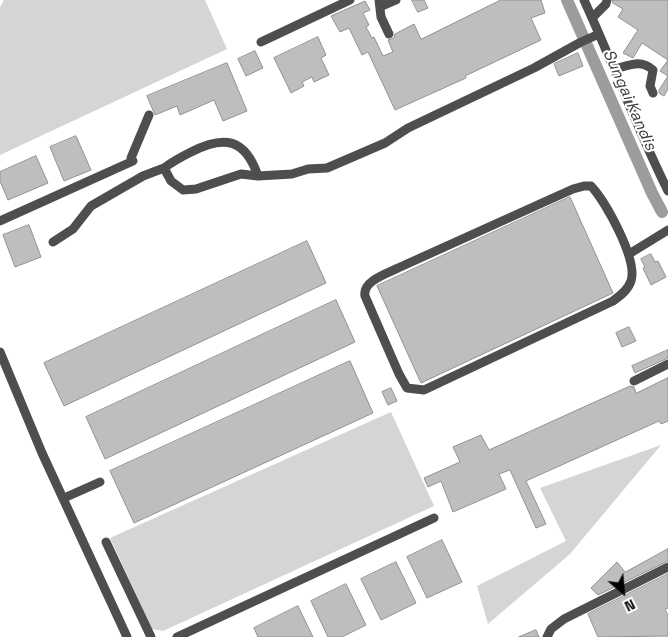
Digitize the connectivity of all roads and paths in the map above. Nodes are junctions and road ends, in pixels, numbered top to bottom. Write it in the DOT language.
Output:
graph roads {
  1 [pos="350,0"];
  2 [pos="396,0"];
  3 [pos="584,0"];
  4 [pos="607,0"];
  5 [pos="380,4"];
  6 [pos="592,18"];
  7 [pos="389,34"];
  8 [pos="592,37"];
  9 [pos="261,42"];
  10 [pos="615,69"];
  11 [pos="653,93"];
  12 [pos="149,115"];
  13 [pos="164,168"];
  14 [pos="258,176"];
  15 [pos="668,190"];
  16 [pos="0,221"];
  17 [pos="668,230"];
  18 [pos="53,242"];
  19 [pos="629,254"];
  20 [pos="0,352"];
  21 [pos="668,364"];
  22 [pos="634,381"];
  23 [pos="100,482"];
  24 [pos="64,498"];
  25 [pos="434,518"];
  26 [pos="106,542"];
  27 [pos="668,567"];
  28 [pos="127,637"];
  29 [pos="151,637"];
  30 [pos="177,637"];
  31 [pos="547,637"];
  1 -- 9 [label="street"];
  2 -- 5 [label="street"];
  3 -- 6 [label="street"];
  4 -- 6 [label="street"];
  5 -- 7 [label="street"];
  6 -- 8 [label="street"];
  8 -- 10 [label="street"];
  8 -- 14 [label="street"];
  10 -- 11 [label="street"];
  10 -- 15 [label="street"];
  12 -- 16 [label="street"];
  13 -- 14 [label="street"];
  13 -- 14 [label="street"];
  13 -- 18 [label="street"];
  17 -- 19 [label="street"];
  19 -- 19 [label="street"];
  20 -- 24 [label="street"];
  21 -- 22 [label="street"];
  23 -- 24 [label="street"];
  24 -- 28 [label="street"];
  25 -- 30 [label="street"];
  26 -- 29 [label="street"];
  27 -- 31 [label="street"];
}
